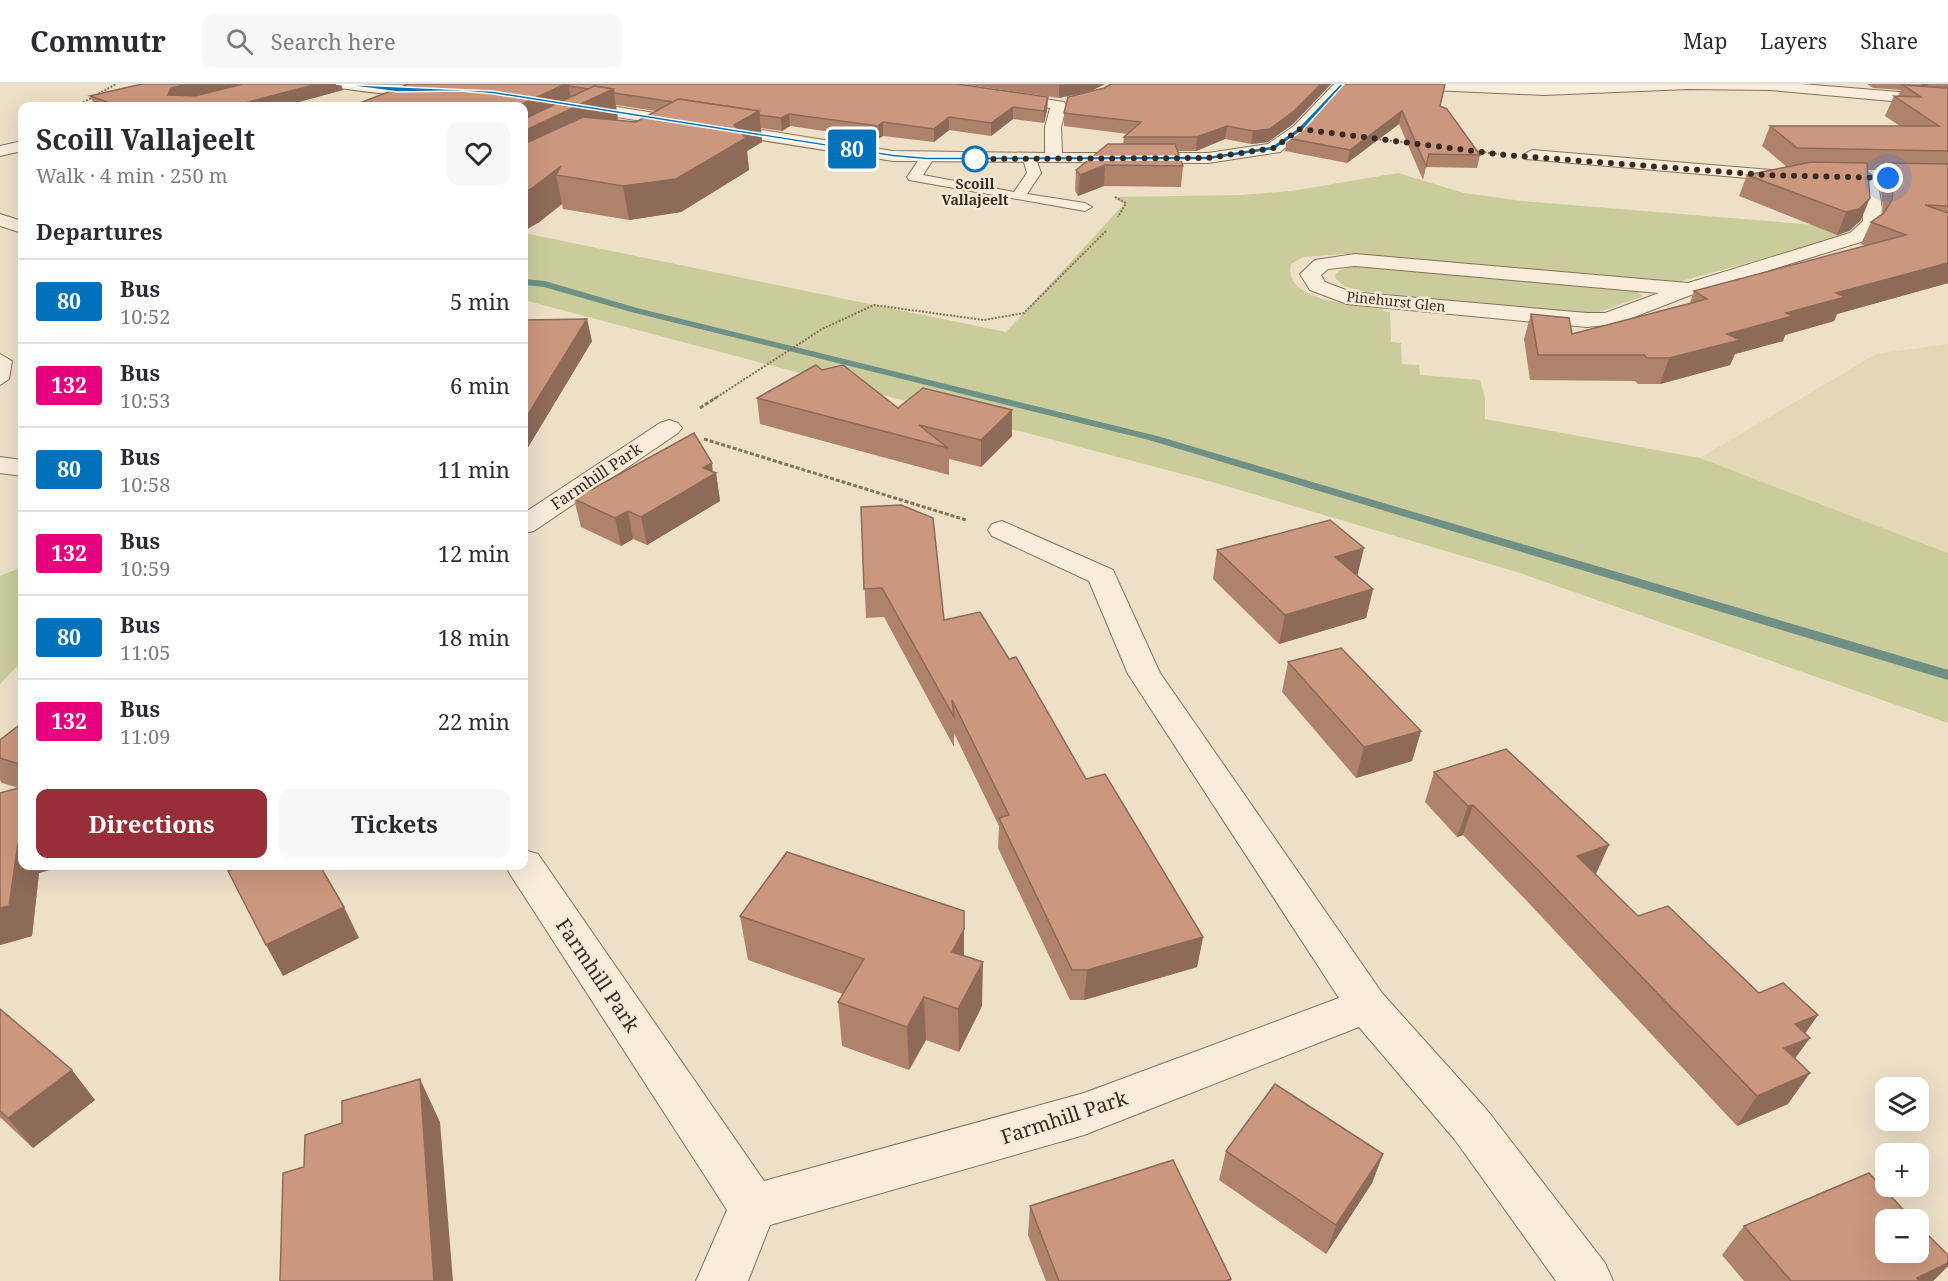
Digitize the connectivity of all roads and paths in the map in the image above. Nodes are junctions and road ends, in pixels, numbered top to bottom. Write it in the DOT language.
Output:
graph roads {
  1 [pos="116,84"];
  2 [pos="339,84"];
  3 [pos="916,84"];
  4 [pos="1342,84"];
  5 [pos="1387,84"];
  6 [pos="1078,100"];
  7 [pos="1937,100"];
  8 [pos="84,102"];
  9 [pos="411,102"];
  10 [pos="553,102"];
  11 [pos="1059,105"];
  12 [pos="596,110"];
  13 [pos="638,116"];
  14 [pos="575,120"];
  15 [pos="684,123"];
  16 [pos="617,126"];
  17 [pos="1300,129"];
  18 [pos="664,133"];
  19 [pos="1414,144"];
  20 [pos="18,147"];
  21 [pos="0,151"];
  22 [pos="1471,151"];
  23 [pos="1532,155"];
  24 [pos="927,158"];
  25 [pos="1030,159"];
  26 [pos="1059,159"];
  27 [pos="1817,177"];
  28 [pos="1845,178"];
  29 [pos="1018,197"];
  30 [pos="1085,207"];
  31 [pos="0,220"];
  32 [pos="1116,220"];
  33 [pos="18,226"];
  34 [pos="1109,228"];
  35 [pos="1689,289"];
  36 [pos="0,359"];
  37 [pos="0,379"];
  38 [pos="669,428"];
  39 [pos="0,465"];
  40 [pos="18,467"];
  41 [pos="528,522"];
  42 [pos="1002,530"];
  43 [pos="528,870"];
  44 [pos="1367,1006"];
  45 [pos="753,1207"];
  46 [pos="722,1281"];
  47 [pos="1587,1281"];
  1 -- 8 [label="path"];
  2 -- 9 [label="street"];
  3 -- 11 [label="street"];
  4 -- 17 [label="street"];
  5 -- 7 [label="street"];
  6 -- 11 [label="street"];
  10 -- 12 [label="street"];
  11 -- 26 [label="street"];
  12 -- 13 [label="street"];
  12 -- 14 [label="street"];
  13 -- 15 [label="street"];
  13 -- 16 [label="lane"];
  15 -- 18 [label="lane"];
  15 -- 24 [label="street"];
  17 -- 19 [label="path"];
  17 -- 26 [label="street"];
  20 -- 21 [label="street"];
  22 -- 23 [label="path"];
  23 -- 27 [label="street"];
  24 -- 25 [label="street"];
  24 -- 29 [label="lane"];
  25 -- 26 [label="street"];
  25 -- 29 [label="lane"];
  26 -- 32 [label="path"];
  28 -- 35 [label="street, Pinehurst Glen"];
  29 -- 30 [label="lane"];
  31 -- 33 [label="street"];
  34 -- 38 [label="path"];
  35 -- 35 [label="street, Pinehurst Glen"];
  36 -- 37 [label="lane"];
  38 -- 41 [label="street, Farmhill Park"];
  38 -- 42 [label="path"];
  39 -- 40 [label="street"];
  42 -- 44 [label="street"];
  43 -- 45 [label="street, Farmhill Park"];
  44 -- 45 [label="street, Farmhill Park"];
  44 -- 47 [label="street"];
  45 -- 46 [label="street"];
}
